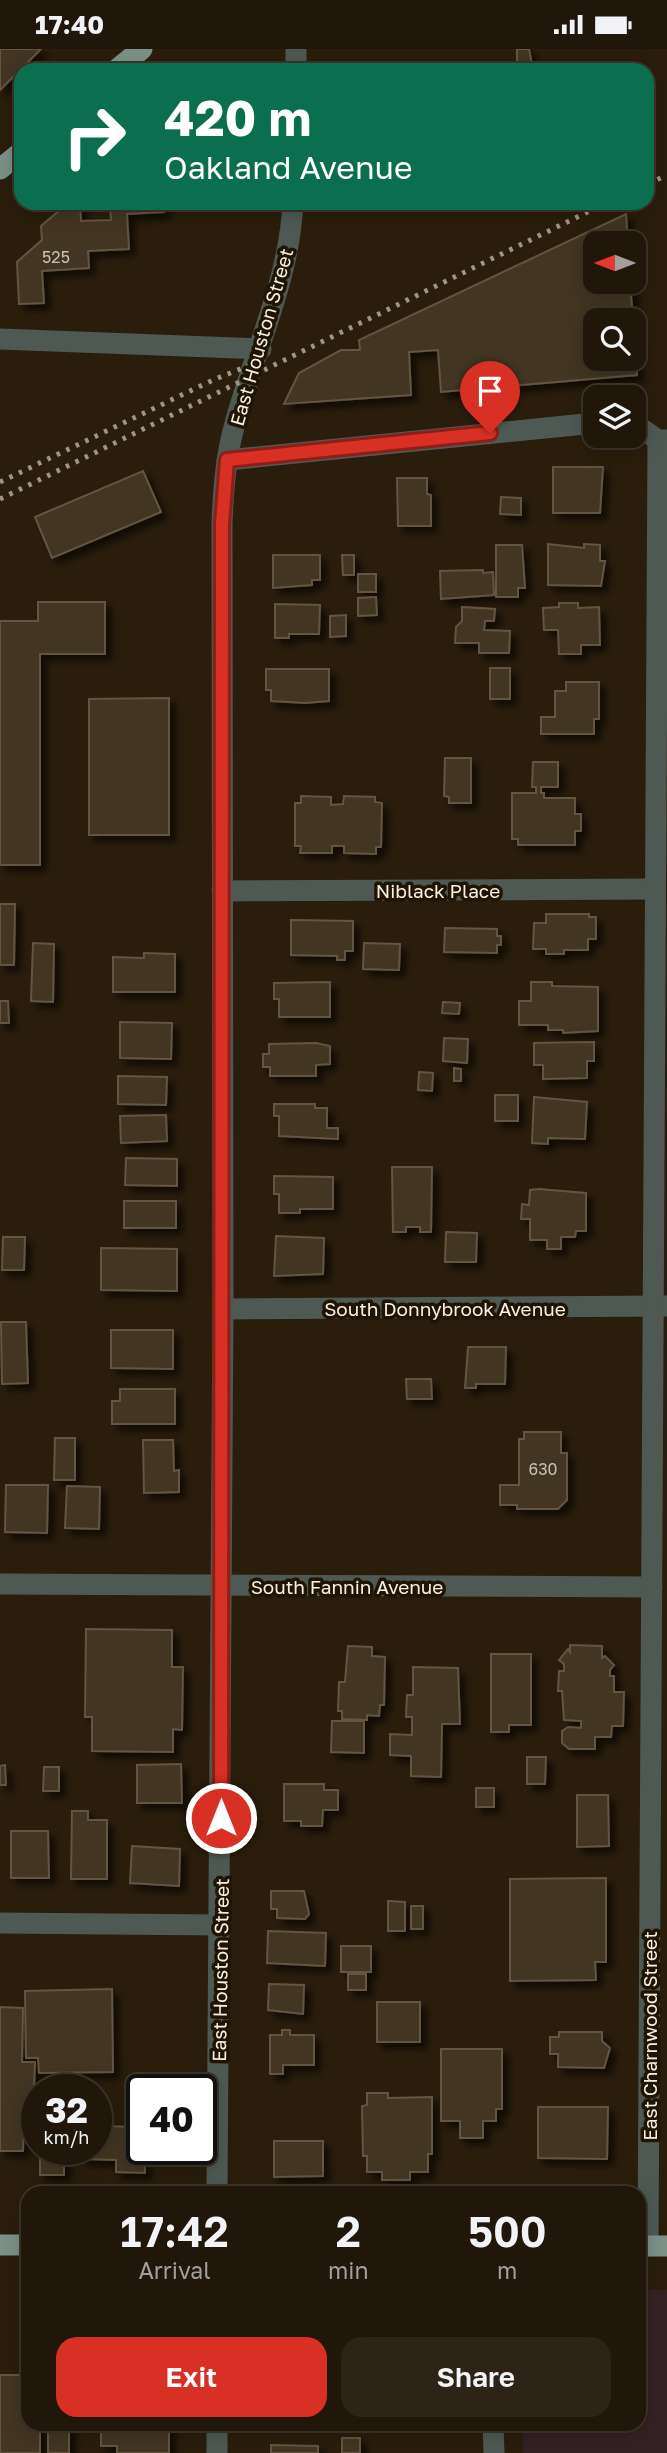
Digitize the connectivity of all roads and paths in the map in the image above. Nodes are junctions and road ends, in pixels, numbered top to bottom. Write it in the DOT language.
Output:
graph roads {
  1 [pos="142,49"];
  2 [pos="125,63"];
  3 [pos="14,158"];
  4 [pos="0,169"];
  5 [pos="292,210"];
  6 [pos="0,339"];
  7 [pos="261,349"];
  8 [pos="583,424"];
  9 [pos="646,430"];
  10 [pos="662,440"];
  11 [pos="227,460"];
  12 [pos="654,889"];
  13 [pos="222,891"];
  14 [pos="660,1306"];
  15 [pos="223,1309"];
  16 [pos="0,1584"];
  17 [pos="222,1585"];
  18 [pos="652,1587"];
  19 [pos="659,1741"];
  20 [pos="0,1923"];
  21 [pos="220,1925"];
  22 [pos="217,2186"];
  23 [pos="0,2245"];
  24 [pos="21,2245"];
  25 [pos="651,2246"];
  26 [pos="217,2431"];
  27 [pos="494,2431"];
  28 [pos="217,2453"];
  29 [pos="494,2453"];
  1 -- 2 [label="main road"];
  3 -- 4 [label="main road"];
  5 -- 7 [label="street, East Houston Street"];
  6 -- 7 [label="street"];
  7 -- 11 [label="street, East Houston Street"];
  8 -- 11 [label="street"];
  9 -- 10 [label="street"];
  10 -- 12 [label="street, East Charnwood Street"];
  11 -- 13 [label="street, East Houston Street"];
  12 -- 13 [label="street, Niblack Place"];
  12 -- 14 [label="street, East Charnwood Street"];
  13 -- 15 [label="street, East Houston Street"];
  14 -- 15 [label="street, South Donnybrook Avenue"];
  14 -- 18 [label="street, East Charnwood Street"];
  15 -- 17 [label="street, East Houston Street"];
  16 -- 17 [label="street, South Fannin Avenue"];
  17 -- 18 [label="street, South Fannin Avenue"];
  17 -- 21 [label="street, East Houston Street"];
  18 -- 19 [label="street, East Charnwood Street"];
  19 -- 25 [label="street, East Charnwood Street"];
  20 -- 21 [label="street"];
  21 -- 22 [label="street, East Houston Street"];
  23 -- 24 [label="main road"];
  26 -- 28 [label="street"];
  27 -- 29 [label="street"];
}
